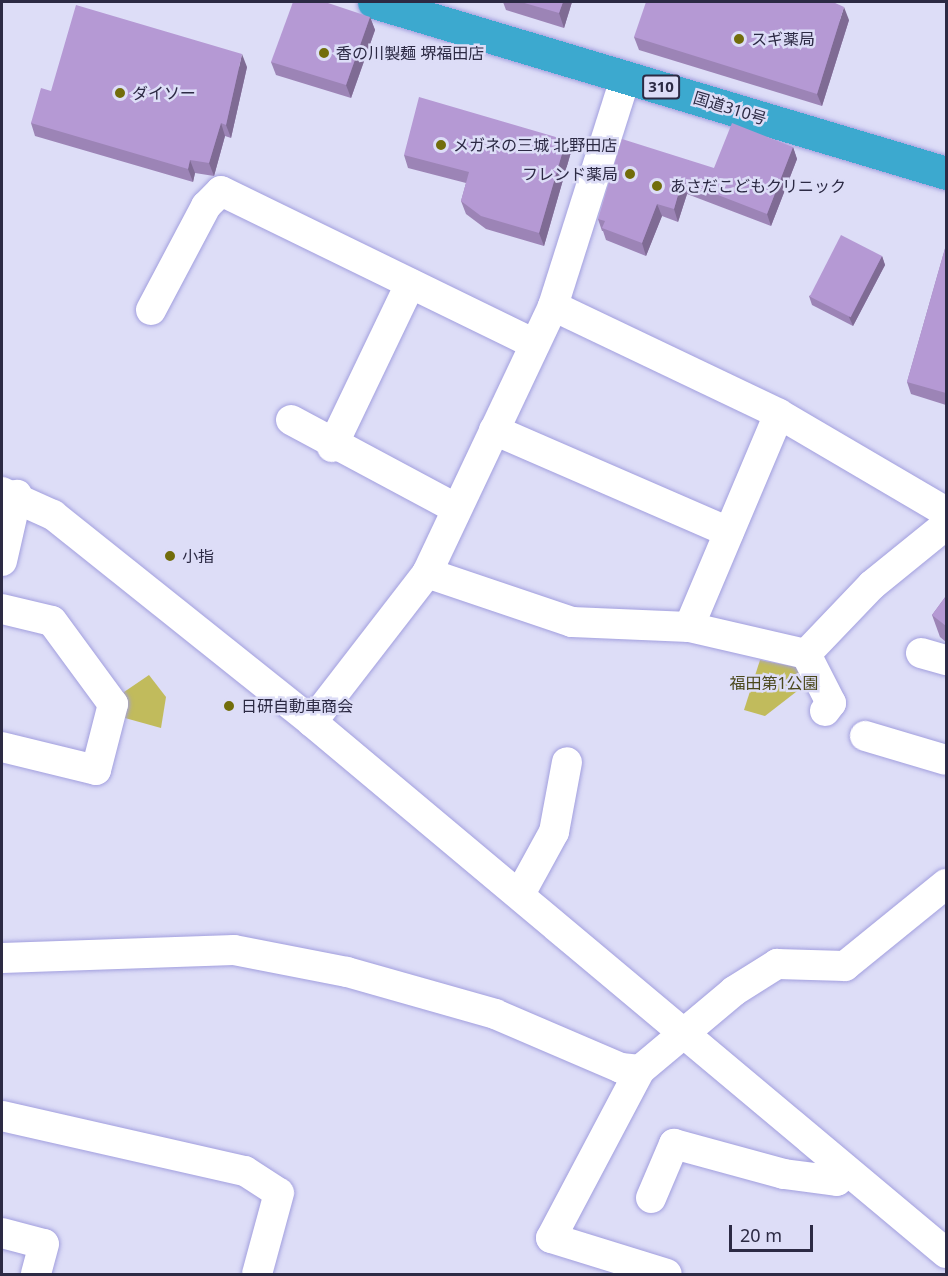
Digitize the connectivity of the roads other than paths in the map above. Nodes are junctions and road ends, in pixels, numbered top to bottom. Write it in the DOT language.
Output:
graph roads {
  1 [pos="374,2"];
  2 [pos="626,76"];
  3 [pos="946,173"];
  4 [pos="410,284"];
  5 [pos="553,306"];
  6 [pos="151,310"];
  7 [pos="535,344"];
  8 [pos="779,414"];
  9 [pos="291,420"];
  10 [pos="494,430"];
  11 [pos="332,447"];
  12 [pos="9,493"];
  13 [pos="457,509"];
  14 [pos="946,512"];
  15 [pos="946,525"];
  16 [pos="729,532"];
  17 [pos="2,561"];
  18 [pos="427,573"];
  19 [pos="2,609"];
  20 [pos="689,627"];
  21 [pos="806,654"];
  22 [pos="825,711"];
  23 [pos="312,722"];
  24 [pos="865,736"];
  25 [pos="2,747"];
  26 [pos="946,760"];
  27 [pos="567,762"];
  28 [pos="946,884"];
  29 [pos="520,894"];
  30 [pos="2,958"];
  31 [pos="684,1034"];
  32 [pos="640,1070"];
  33 [pos="2,1116"];
  34 [pos="847,1171"];
  35 [pos="651,1198"];
  36 [pos="2,1233"];
  37 [pos="946,1253"];
  38 [pos="613,1268"];
  39 [pos="36,1275"];
  40 [pos="257,1275"];
  41 [pos="667,1275"];
  1 -- 2 [label="highway, 国道310号 / 310"];
  2 -- 3 [label="highway, 国道310号 / 310"];
  2 -- 5 [label="street"];
  4 -- 6 [label="street"];
  4 -- 7 [label="street"];
  4 -- 11 [label="street"];
  5 -- 7 [label="street"];
  5 -- 8 [label="street"];
  7 -- 10 [label="street"];
  8 -- 14 [label="street"];
  8 -- 16 [label="street"];
  9 -- 11 [label="street"];
  10 -- 13 [label="street"];
  10 -- 16 [label="street"];
  11 -- 13 [label="street"];
  12 -- 17 [label="street"];
  12 -- 23 [label="street"];
  13 -- 18 [label="street"];
  15 -- 21 [label="street"];
  16 -- 20 [label="street"];
  18 -- 20 [label="street"];
  18 -- 23 [label="street"];
  19 -- 25 [label="street"];
  20 -- 21 [label="street"];
  21 -- 22 [label="street"];
  23 -- 29 [label="street"];
  24 -- 26 [label="street"];
  27 -- 29 [label="street"];
  28 -- 31 [label="street"];
  29 -- 31 [label="street"];
  30 -- 32 [label="street"];
  31 -- 32 [label="street"];
  31 -- 34 [label="street"];
  32 -- 38 [label="street"];
  33 -- 40 [label="street"];
  34 -- 35 [label="street"];
  34 -- 37 [label="street"];
  36 -- 39 [label="street"];
  38 -- 41 [label="street"];
}
